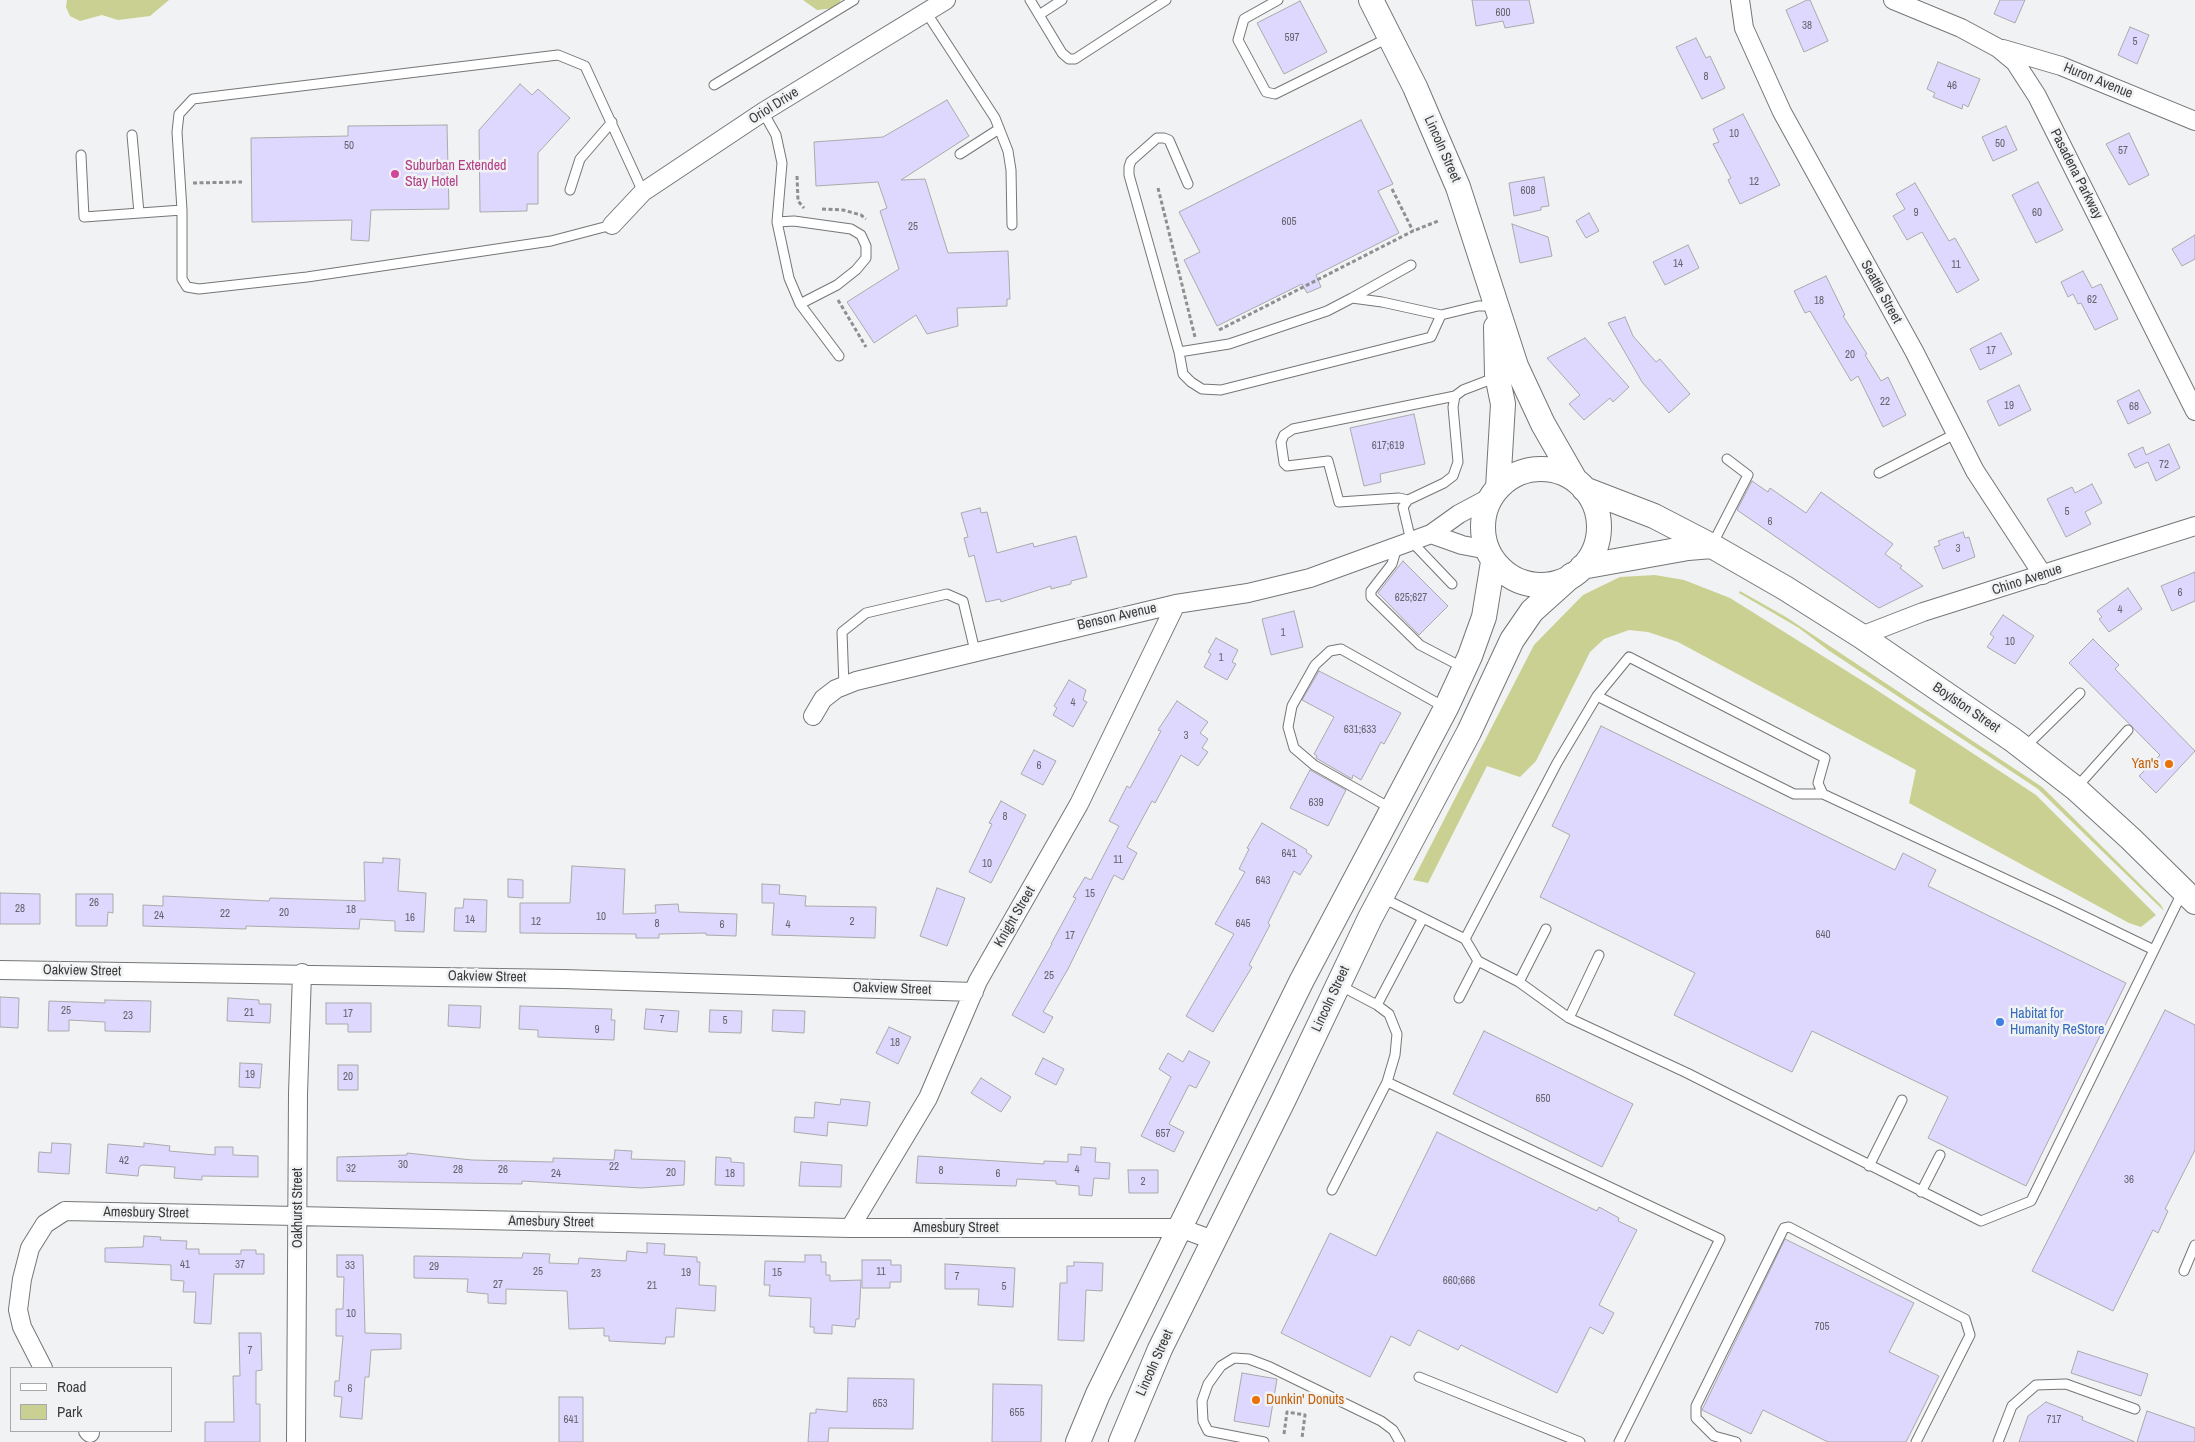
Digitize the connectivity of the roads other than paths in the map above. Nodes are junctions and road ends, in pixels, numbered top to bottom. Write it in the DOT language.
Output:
graph roads {
  1 [pos="854,0"];
  2 [pos="946,0"];
  3 [pos="1030,0"];
  4 [pos="1062,0"];
  5 [pos="1166,0"];
  6 [pos="1278,0"];
  7 [pos="1371,0"];
  8 [pos="1740,0"];
  9 [pos="1892,0"];
  10 [pos="926,12"];
  11 [pos="1040,15"];
  12 [pos="1390,37"];
  13 [pos="1998,48"];
  14 [pos="714,85"];
  15 [pos="764,112"];
  16 [pos="2195,121"];
  17 [pos="612,122"];
  18 [pos="999,129"];
  19 [pos="132,135"];
  20 [pos="960,154"];
  21 [pos="82,155"];
  22 [pos="1188,184"];
  23 [pos="570,190"];
  24 [pos="643,192"];
  25 [pos="182,210"];
  26 [pos="139,213"];
  27 [pos="777,222"];
  28 [pos="612,225"];
  29 [pos="1012,225"];
  30 [pos="1410,265"];
  31 [pos="1352,298"];
  32 [pos="800,304"];
  33 [pos="1495,306"];
  34 [pos="1441,315"];
  35 [pos="1179,352"];
  36 [pos="839,356"];
  37 [pos="1497,377"];
  38 [pos="1455,396"];
  39 [pos="2195,411"];
  40 [pos="1955,434"];
  41 [pos="1727,459"];
  42 [pos="1879,473"];
  43 [pos="1579,484"];
  44 [pos="1493,493"];
  45 [pos="1408,500"];
  46 [pos="2195,526"];
  47 [pos="1431,534"];
  48 [pos="1405,543"];
  49 [pos="1712,546"];
  50 [pos="1491,556"];
  51 [pos="1577,571"];
  52 [pos="2043,575"];
  53 [pos="1452,584"];
  54 [pos="1176,604"];
  55 [pos="1861,636"];
  56 [pos="974,650"];
  57 [pos="1464,668"];
  58 [pos="844,686"];
  59 [pos="2080,693"];
  60 [pos="1597,696"];
  61 [pos="1446,708"];
  62 [pos="813,716"];
  63 [pos="2128,730"];
  64 [pos="2024,749"];
  65 [pos="2075,788"];
  66 [pos="1822,794"];
  67 [pos="1393,809"];
  68 [pos="1353,882"];
  69 [pos="1380,896"];
  70 [pos="2189,896"];
  71 [pos="1423,918"];
  72 [pos="1546,929"];
  73 [pos="1465,939"];
  74 [pos="2154,950"];
  75 [pos="1600,955"];
  76 [pos="1478,961"];
  77 [pos="0,970"];
  78 [pos="1308,970"];
  79 [pos="302,973"];
  80 [pos="1519,982"];
  81 [pos="1338,984"];
  82 [pos="974,992"];
  83 [pos="1459,998"];
  84 [pos="1377,1005"];
  85 [pos="1569,1018"];
  86 [pos="1387,1082"];
  87 [pos="1902,1100"];
  88 [pos="1940,1155"];
  89 [pos="1868,1166"];
  90 [pos="1332,1190"];
  91 [pos="1921,1192"];
  92 [pos="298,1216"];
  93 [pos="850,1228"];
  94 [pos="1180,1228"];
  95 [pos="1213,1240"];
  96 [pos="2195,1245"];
  97 [pos="2184,1271"];
  98 [pos="42,1367"];
  99 [pos="1419,1377"];
  100 [pos="2135,1409"];
  101 [pos="1127,1436"];
  102 [pos="296,1442"];
  103 [pos="1078,1442"];
  104 [pos="1264,1442"];
  105 [pos="1400,1442"];
  106 [pos="1580,1442"];
  107 [pos="1619,1442"];
  108 [pos="1736,1442"];
  109 [pos="1916,1442"];
  110 [pos="1998,1442"];
  1 -- 14 [label="lane"];
  2 -- 10 [label="street, Oriol Drive"];
  3 -- 11 [label="lane"];
  4 -- 11 [label="lane"];
  5 -- 11 [label="lane"];
  6 -- 12 [label="lane"];
  7 -- 12 [label="main road, Lincoln Street"];
  8 -- 40 [label="street, Seattle Street"];
  9 -- 13 [label="street, Pasadena Parkway"];
  10 -- 15 [label="street, Oriol Drive"];
  10 -- 18 [label="lane"];
  12 -- 33 [label="main road, Lincoln Street"];
  13 -- 16 [label="street, Huron Avenue"];
  13 -- 39 [label="street, Pasadena Parkway"];
  15 -- 24 [label="street, Oriol Drive"];
  15 -- 27 [label="lane"];
  17 -- 23 [label="lane"];
  17 -- 24 [label="lane"];
  17 -- 25 [label="lane"];
  18 -- 20 [label="lane"];
  18 -- 29 [label="lane"];
  19 -- 26 [label="lane"];
  21 -- 26 [label="lane"];
  22 -- 35 [label="lane"];
  24 -- 28 [label="street, Oriol Drive"];
  25 -- 26 [label="lane"];
  25 -- 28 [label="lane"];
  27 -- 32 [label="lane"];
  27 -- 32 [label="lane"];
  30 -- 31 [label="lane"];
  31 -- 34 [label="lane"];
  31 -- 35 [label="lane"];
  32 -- 36 [label="lane"];
  33 -- 34 [label="lane"];
  33 -- 37 [label="main road, Lincoln Street"];
  33 -- 43 [label="main road, Lincoln Street"];
  34 -- 35 [label="lane"];
  37 -- 38 [label="lane"];
  37 -- 44 [label="main road, Lincoln Street"];
  38 -- 45 [label="lane"];
  38 -- 45 [label="lane"];
  40 -- 42 [label="lane"];
  40 -- 52 [label="street, Seattle Street"];
  41 -- 49 [label="lane"];
  43 -- 44 [label="main road"];
  43 -- 49 [label="main road, Boylston Street"];
  43 -- 51 [label="main road"];
  44 -- 47 [label="street, Benson Avenue"];
  44 -- 50 [label="main road"];
  45 -- 48 [label="lane"];
  46 -- 52 [label="street, Chino Avenue"];
  47 -- 48 [label="street, Benson Avenue"];
  47 -- 50 [label="street"];
  48 -- 53 [label="lane"];
  48 -- 54 [label="street, Benson Avenue"];
  48 -- 57 [label="lane"];
  49 -- 51 [label="main road"];
  49 -- 55 [label="main road, Boylston Street"];
  50 -- 51 [label="main road"];
  50 -- 57 [label="main road"];
  51 -- 69 [label="main road, Lincoln Street"];
  52 -- 55 [label="street, Chino Avenue"];
  54 -- 56 [label="street, Benson Avenue"];
  54 -- 82 [label="street, Knight Street"];
  55 -- 64 [label="main road, Boylston Street"];
  56 -- 58 [label="street, Benson Avenue"];
  56 -- 58 [label="lane"];
  57 -- 61 [label="main road"];
  58 -- 62 [label="street, Benson Avenue"];
  59 -- 64 [label="lane"];
  60 -- 66 [label="lane"];
  60 -- 66 [label="lane"];
  60 -- 73 [label="lane"];
  61 -- 67 [label="main road"];
  61 -- 67 [label="lane"];
  63 -- 65 [label="lane"];
  64 -- 65 [label="main road, Boylston Street"];
  65 -- 70 [label="main road, Boylston Street"];
  66 -- 74 [label="lane"];
  67 -- 68 [label="main road"];
  68 -- 69 [label="main road"];
  68 -- 78 [label="main road"];
  69 -- 71 [label="lane"];
  69 -- 81 [label="main road, Lincoln Street"];
  70 -- 74 [label="lane"];
  71 -- 73 [label="lane"];
  71 -- 84 [label="lane"];
  72 -- 80 [label="lane"];
  73 -- 76 [label="lane"];
  74 -- 91 [label="lane"];
  75 -- 85 [label="lane"];
  76 -- 80 [label="lane"];
  76 -- 83 [label="lane"];
  77 -- 79 [label="street, Oakview Street"];
  78 -- 81 [label="main road"];
  78 -- 94 [label="main road"];
  79 -- 82 [label="street, Oakview Street"];
  79 -- 92 [label="street, Oakhurst Street"];
  80 -- 85 [label="lane"];
  81 -- 84 [label="lane"];
  81 -- 95 [label="main road, Lincoln Street"];
  82 -- 93 [label="street, Knight Street"];
  84 -- 86 [label="lane"];
  85 -- 89 [label="lane"];
  86 -- 90 [label="lane"];
  86 -- 107 [label="lane"];
  87 -- 89 [label="lane"];
  88 -- 91 [label="lane"];
  89 -- 91 [label="lane"];
  92 -- 93 [label="street, Amesbury Street"];
  92 -- 98 [label="street, Amesbury Street"];
  92 -- 102 [label="street, Oakhurst Street"];
  93 -- 94 [label="street, Amesbury Street"];
  94 -- 95 [label="street, Amesbury Street"];
  94 -- 103 [label="main road"];
  95 -- 101 [label="main road, Lincoln Street"];
  96 -- 97 [label="lane"];
  99 -- 106 [label="lane"];
  100 -- 110 [label="lane"];
  104 -- 105 [label="lane"];
  108 -- 109 [label="lane"];
}
